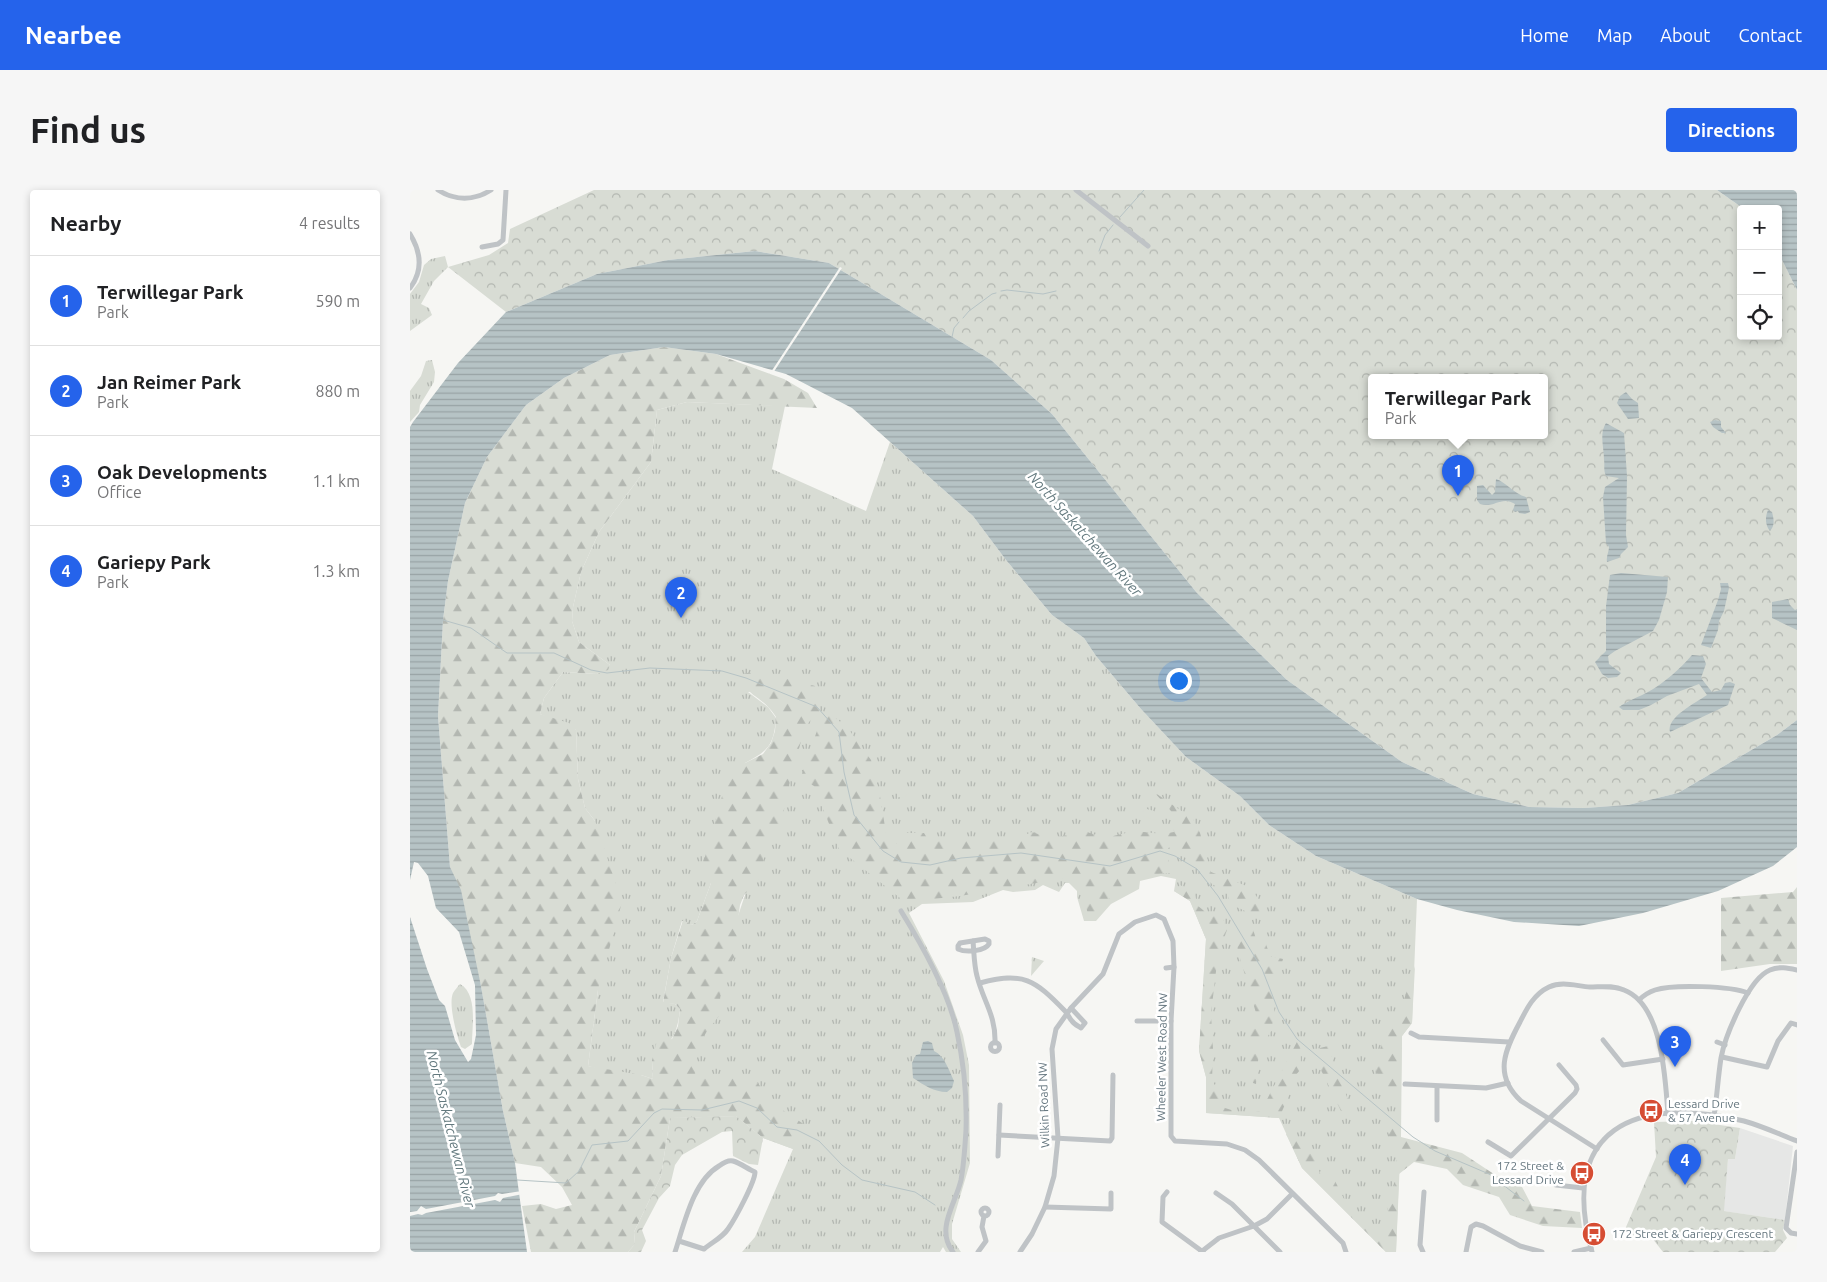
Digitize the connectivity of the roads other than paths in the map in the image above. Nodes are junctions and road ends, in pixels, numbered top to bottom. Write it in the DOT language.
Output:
graph roads {
  1 [pos="438,190"];
  2 [pos="491,190"];
  3 [pos="506,190"];
  4 [pos="1076,190"];
  5 [pos="410,234"];
  6 [pos="1148,246"];
  7 [pos="482,247"];
  8 [pos="410,288"];
  9 [pos="901,911"];
  10 [pos="1164,919"];
  11 [pos="972,941"];
  12 [pos="974,950"];
  13 [pos="1174,967"];
  14 [pos="1166,968"];
  15 [pos="1797,970"];
  16 [pos="980,983"];
  17 [pos="1748,993"];
  18 [pos="1639,1000"];
  19 [pos="1069,1011"];
  20 [pos="1137,1021"];
  21 [pos="1171,1022"];
  22 [pos="1796,1025"];
  23 [pos="1411,1033"];
  24 [pos="1602,1040"];
  25 [pos="1509,1042"];
  26 [pos="1717,1042"];
  27 [pos="995,1043"];
  28 [pos="1725,1045"];
  29 [pos="1722,1057"];
  30 [pos="1664,1059"];
  31 [pos="1559,1065"];
  32 [pos="1113,1075"];
  33 [pos="1508,1083"];
  34 [pos="1405,1084"];
  35 [pos="1437,1087"];
  36 [pos="1000,1106"];
  37 [pos="1668,1114"];
  38 [pos="1714,1116"];
  39 [pos="1550,1119"];
  40 [pos="1437,1120"];
  41 [pos="999,1135"];
  42 [pos="1058,1138"];
  43 [pos="1797,1141"];
  44 [pos="1488,1142"];
  45 [pos="1597,1148"];
  46 [pos="1797,1152"];
  47 [pos="998,1156"];
  48 [pos="1556,1185"];
  49 [pos="1583,1188"];
  50 [pos="1167,1192"];
  51 [pos="1424,1192"];
  52 [pos="1111,1193"];
  53 [pos="1216,1193"];
  54 [pos="1292,1194"];
  55 [pos="1045,1207"];
  56 [pos="984,1216"];
  57 [pos="1254,1226"];
  58 [pos="1797,1234"];
  59 [pos="679,1241"];
  60 [pos="1592,1250"];
  61 [pos="675,1252"];
  62 [pos="953,1252"];
  63 [pos="978,1252"];
  64 [pos="1020,1252"];
  65 [pos="1202,1252"];
  66 [pos="1280,1252"];
  67 [pos="1346,1252"];
  68 [pos="1423,1252"];
  69 [pos="1466,1252"];
  70 [pos="1542,1252"];
  71 [pos="1574,1252"];
  1 -- 2 [label="street"];
  3 -- 7 [label="street"];
  4 -- 6 [label="street"];
  5 -- 8 [label="street"];
  9 -- 62 [label="street"];
  10 -- 13 [label="street, Wheeler West Road NW"];
  10 -- 19 [label="street, Wilkin Road NW"];
  11 -- 12 [label="street"];
  11 -- 12 [label="street"];
  11 -- 12 [label="street"];
  12 -- 16 [label="street"];
  13 -- 14 [label="street"];
  13 -- 21 [label="street, Wheeler West Road NW"];
  15 -- 17 [label="street"];
  16 -- 19 [label="street"];
  16 -- 27 [label="street"];
  17 -- 18 [label="street"];
  17 -- 28 [label="street"];
  18 -- 25 [label="street"];
  18 -- 30 [label="street"];
  19 -- 42 [label="street, Wilkin Road NW"];
  20 -- 21 [label="street"];
  21 -- 54 [label="street, Wheeler West Road NW"];
  22 -- 29 [label="street"];
  23 -- 25 [label="street"];
  24 -- 30 [label="street"];
  25 -- 33 [label="street"];
  26 -- 28 [label="street"];
  28 -- 29 [label="street"];
  29 -- 38 [label="street"];
  30 -- 37 [label="street"];
  31 -- 39 [label="street"];
  32 -- 42 [label="street"];
  33 -- 35 [label="street"];
  33 -- 39 [label="street"];
  34 -- 35 [label="street"];
  35 -- 40 [label="street"];
  36 -- 41 [label="street"];
  37 -- 38 [label="street"];
  37 -- 45 [label="street"];
  38 -- 43 [label="street"];
  39 -- 44 [label="street"];
  39 -- 45 [label="street"];
  41 -- 42 [label="street"];
  41 -- 47 [label="street"];
  42 -- 55 [label="street, Wilkin Road NW"];
  45 -- 49 [label="street"];
  46 -- 58 [label="street"];
  48 -- 49 [label="street"];
  49 -- 60 [label="street"];
  50 -- 65 [label="street"];
  51 -- 68 [label="street"];
  52 -- 55 [label="street"];
  53 -- 57 [label="street"];
  54 -- 57 [label="street"];
  54 -- 67 [label="street, Wheeler West Road NW"];
  55 -- 64 [label="street, Wilkin Road NW"];
  56 -- 63 [label="street"];
  57 -- 65 [label="street"];
  57 -- 66 [label="street"];
  59 -- 59 [label="street"];
  59 -- 61 [label="street"];
  60 -- 71 [label="street"];
  69 -- 70 [label="street"];
}
